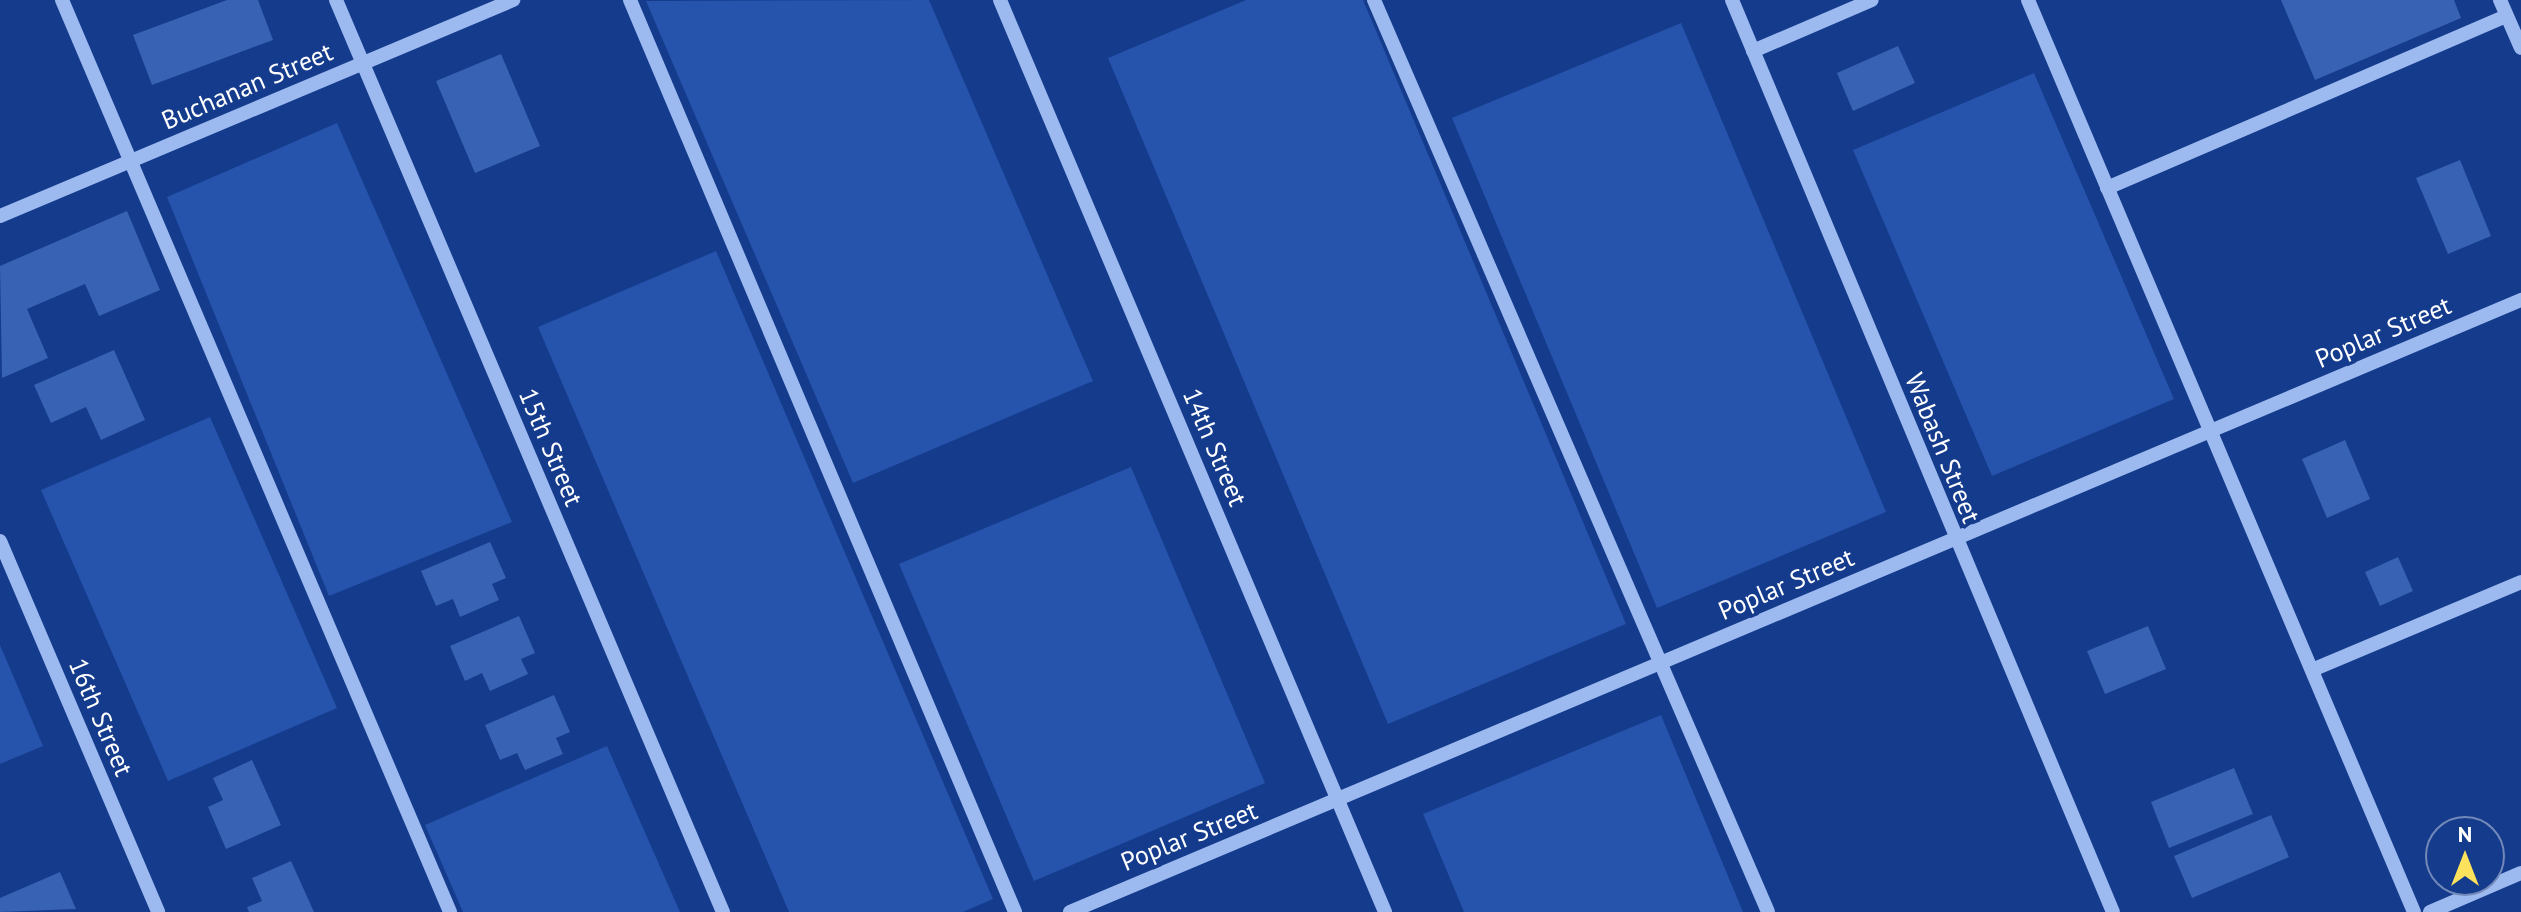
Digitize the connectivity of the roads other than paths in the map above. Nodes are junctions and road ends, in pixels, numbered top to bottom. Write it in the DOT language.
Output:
graph roads {
  1 [pos="62,0"];
  2 [pos="336,0"];
  3 [pos="513,0"];
  4 [pos="630,0"];
  5 [pos="1000,0"];
  6 [pos="1374,0"];
  7 [pos="1732,0"];
  8 [pos="1872,0"];
  9 [pos="2028,0"];
  10 [pos="2500,0"];
  11 [pos="2507,16"];
  12 [pos="2521,48"];
  13 [pos="1753,51"];
  14 [pos="363,63"];
  15 [pos="131,161"];
  16 [pos="2107,188"];
  17 [pos="0,216"];
  18 [pos="2521,300"];
  19 [pos="2211,431"];
  20 [pos="1954,539"];
  21 [pos="0,541"];
  22 [pos="2521,582"];
  23 [pos="1664,662"];
  24 [pos="2312,670"];
  25 [pos="1338,801"];
  26 [pos="2521,873"];
  27 [pos="158,912"];
  28 [pos="450,912"];
  29 [pos="723,912"];
  30 [pos="1015,912"];
  31 [pos="1070,912"];
  32 [pos="1385,912"];
  33 [pos="1768,912"];
  34 [pos="2113,912"];
  35 [pos="2414,912"];
  36 [pos="2430,912"];
  1 -- 15 [label="street"];
  2 -- 14 [label="street, 15th Street"];
  3 -- 14 [label="street, Buchanan Street"];
  4 -- 30 [label="street"];
  5 -- 25 [label="street, 14th Street"];
  6 -- 23 [label="street"];
  7 -- 13 [label="street, Wabash Street"];
  8 -- 13 [label="street"];
  9 -- 16 [label="street"];
  10 -- 11 [label="street"];
  11 -- 12 [label="street"];
  11 -- 16 [label="street"];
  13 -- 20 [label="street, Wabash Street"];
  14 -- 15 [label="street, Buchanan Street"];
  14 -- 29 [label="street, 15th Street"];
  15 -- 17 [label="street, Buchanan Street"];
  15 -- 28 [label="street"];
  16 -- 19 [label="street"];
  18 -- 19 [label="street, Poplar Street"];
  19 -- 20 [label="street, Poplar Street"];
  19 -- 24 [label="street"];
  20 -- 23 [label="street, Poplar Street"];
  20 -- 34 [label="street, Wabash Street"];
  21 -- 27 [label="street, 16th Street"];
  22 -- 24 [label="street"];
  23 -- 25 [label="street, Poplar Street"];
  23 -- 33 [label="street"];
  24 -- 35 [label="street"];
  25 -- 31 [label="street, Poplar Street"];
  25 -- 32 [label="street, 14th Street"];
  26 -- 36 [label="street"];
}
